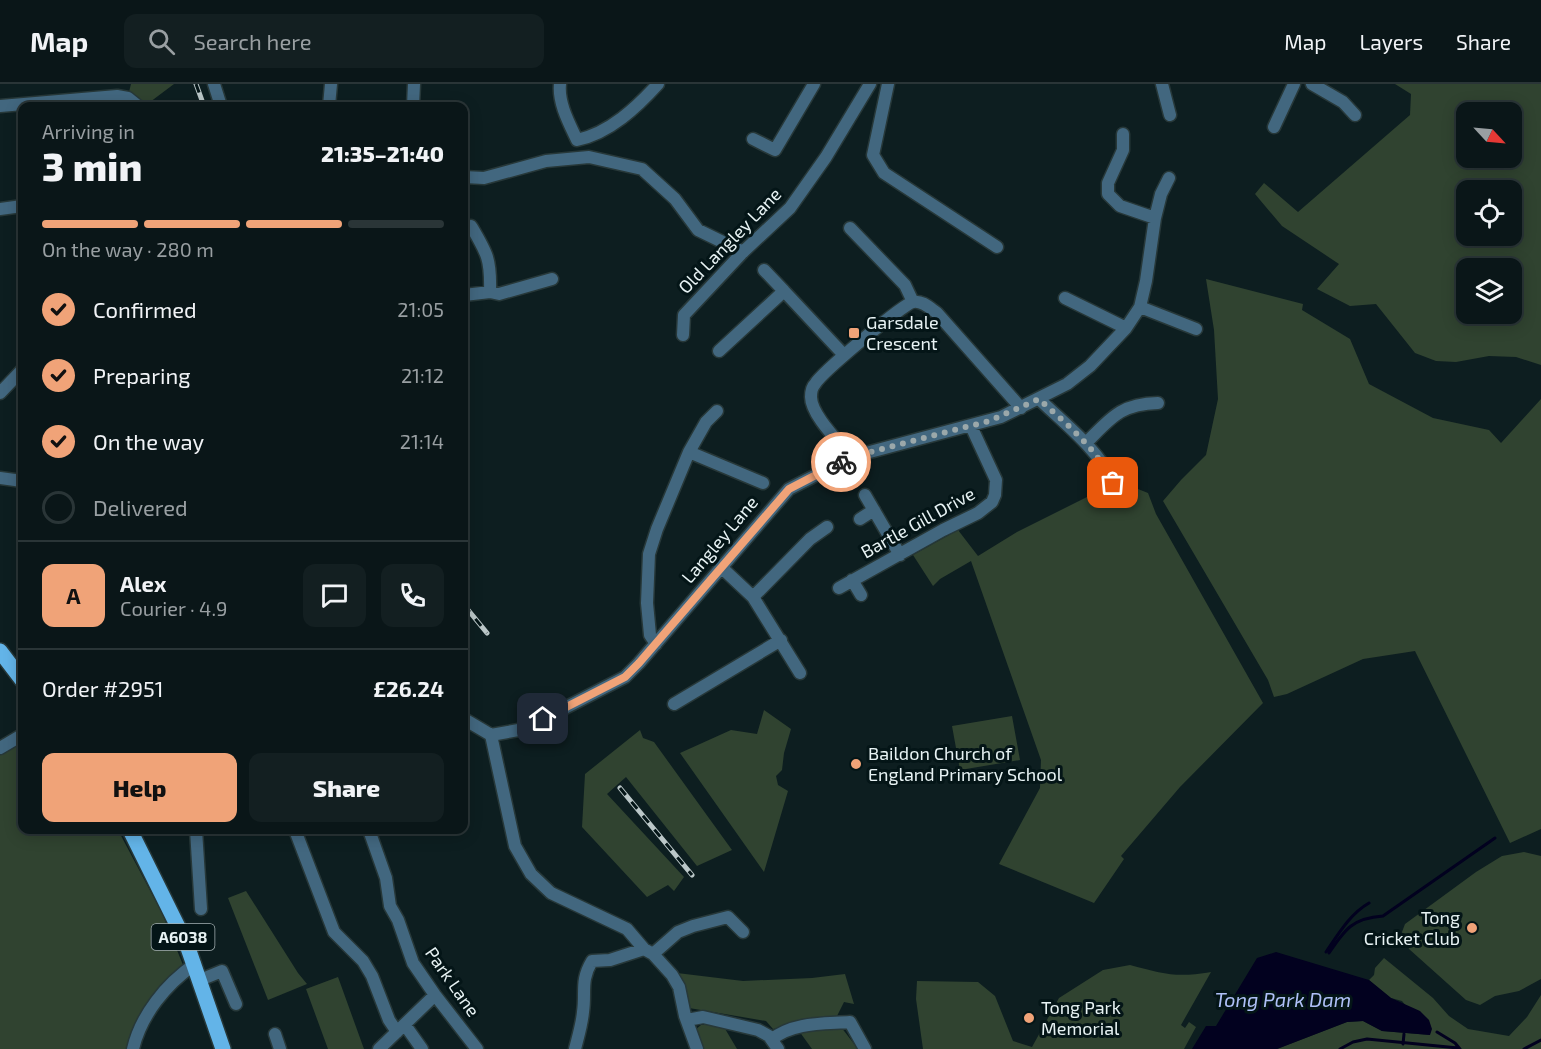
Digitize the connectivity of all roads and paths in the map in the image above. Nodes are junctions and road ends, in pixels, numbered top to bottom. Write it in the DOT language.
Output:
graph roads {
  1 [pos="214,84"];
  2 [pos="332,84"];
  3 [pos="414,84"];
  4 [pos="560,84"];
  5 [pos="658,84"];
  6 [pos="814,84"];
  7 [pos="870,84"];
  8 [pos="888,84"];
  9 [pos="1162,84"];
  10 [pos="1294,84"];
  11 [pos="1312,84"];
  12 [pos="47,102"];
  13 [pos="133,102"];
  14 [pos="221,102"];
  15 [pos="330,102"];
  16 [pos="413,102"];
  17 [pos="18,104"];
  18 [pos="0,106"];
  19 [pos="1355,115"];
  20 [pos="1170,116"];
  21 [pos="1274,127"];
  22 [pos="753,139"];
  23 [pos="1121,142"];
  24 [pos="468,177"];
  25 [pos="1169,178"];
  26 [pos="18,207"];
  27 [pos="0,209"];
  28 [pos="1155,218"];
  29 [pos="471,226"];
  30 [pos="850,228"];
  31 [pos="997,247"];
  32 [pos="743,252"];
  33 [pos="764,270"];
  34 [pos="552,279"];
  35 [pos="490,291"];
  36 [pos="784,291"];
  37 [pos="468,294"];
  38 [pos="1065,298"];
  39 [pos="913,302"];
  40 [pos="1140,307"];
  41 [pos="1126,328"];
  42 [pos="1196,329"];
  43 [pos="683,335"];
  44 [pos="719,351"];
  45 [pos="844,356"];
  46 [pos="18,374"];
  47 [pos="0,393"];
  48 [pos="1039,399"];
  49 [pos="1158,403"];
  50 [pos="1021,408"];
  51 [pos="717,411"];
  52 [pos="971,426"];
  53 [pos="1086,443"];
  54 [pos="689,452"];
  55 [pos="851,457"];
  56 [pos="0,478"];
  57 [pos="18,480"];
  58 [pos="763,483"];
  59 [pos="1113,483"];
  60 [pos="865,495"];
  61 [pos="874,510"];
  62 [pos="860,519"];
  63 [pos="827,527"];
  64 [pos="900,555"];
  65 [pos="721,567"];
  66 [pos="852,580"];
  67 [pos="839,588"];
  68 [pos="861,595"];
  69 [pos="753,597"];
  70 [pos="781,640"];
  71 [pos="656,644"];
  72 [pos="0,651"];
  73 [pos="800,673"];
  74 [pos="18,675"];
  75 [pos="674,704"];
  76 [pos="468,721"];
  77 [pos="490,735"];
  78 [pos="18,737"];
  79 [pos="0,748"];
  80 [pos="132,834"];
  81 [pos="196,834"];
  82 [pos="297,834"];
  83 [pos="370,834"];
  84 [pos="201,909"];
  85 [pos="743,932"];
  86 [pos="649,952"];
  87 [pos="195,964"];
  88 [pos="200,980"];
  89 [pos="435,995"];
  90 [pos="236,1004"];
  91 [pos="687,1020"];
  92 [pos="401,1028"];
  93 [pos="275,1034"];
  94 [pos="775,1044"];
  95 [pos="133,1049"];
  96 [pos="223,1049"];
  97 [pos="280,1049"];
  98 [pos="379,1049"];
  99 [pos="422,1049"];
  100 [pos="477,1049"];
  101 [pos="575,1049"];
  102 [pos="697,1049"];
  103 [pos="865,1049"];
  1 -- 14 [label="street"];
  2 -- 15 [label="street"];
  3 -- 16 [label="street"];
  4 -- 5 [label="street"];
  6 -- 22 [label="street"];
  7 -- 32 [label="street, Old Langley Lane"];
  8 -- 31 [label="street"];
  9 -- 20 [label="street"];
  10 -- 21 [label="street"];
  11 -- 19 [label="street"];
  12 -- 13 [label="street"];
  17 -- 18 [label="street"];
  23 -- 28 [label="street"];
  24 -- 32 [label="street"];
  25 -- 28 [label="street, Langley Lane"];
  26 -- 27 [label="street"];
  28 -- 40 [label="street, Langley Lane"];
  29 -- 35 [label="street"];
  30 -- 39 [label="street"];
  32 -- 43 [label="street, Old Langley Lane"];
  33 -- 36 [label="street"];
  34 -- 35 [label="street"];
  35 -- 37 [label="street"];
  36 -- 44 [label="street"];
  36 -- 45 [label="street"];
  38 -- 41 [label="street"];
  39 -- 45 [label="street"];
  39 -- 50 [label="street"];
  40 -- 41 [label="street, Langley Lane"];
  40 -- 42 [label="street"];
  41 -- 48 [label="street, Langley Lane"];
  45 -- 55 [label="street"];
  46 -- 47 [label="street"];
  48 -- 50 [label="street, Langley Lane"];
  48 -- 53 [label="street"];
  49 -- 53 [label="street"];
  50 -- 52 [label="street, Langley Lane"];
  51 -- 54 [label="street"];
  52 -- 55 [label="street, Langley Lane"];
  52 -- 64 [label="street, Bartle Gill Drive"];
  53 -- 59 [label="street"];
  54 -- 58 [label="street"];
  54 -- 71 [label="street"];
  55 -- 65 [label="street, Langley Lane"];
  56 -- 57 [label="street"];
  60 -- 61 [label="street"];
  61 -- 62 [label="street"];
  61 -- 64 [label="street"];
  63 -- 69 [label="street"];
  64 -- 66 [label="street, Bartle Gill Drive"];
  65 -- 69 [label="street"];
  65 -- 71 [label="street, Langley Lane"];
  66 -- 67 [label="street, Bartle Gill Drive"];
  66 -- 68 [label="street, Bartle Gill Drive"];
  69 -- 70 [label="street"];
  70 -- 73 [label="street"];
  70 -- 75 [label="street"];
  71 -- 77 [label="street, Langley Lane"];
  72 -- 74 [label="main road"];
  76 -- 77 [label="street"];
  77 -- 86 [label="street"];
  78 -- 79 [label="street"];
  80 -- 87 [label="main road, A6038"];
  81 -- 84 [label="street"];
  82 -- 92 [label="street"];
  83 -- 89 [label="street, Park Lane"];
  85 -- 86 [label="street"];
  86 -- 91 [label="street"];
  86 -- 101 [label="street"];
  87 -- 88 [label="main road, A6038"];
  87 -- 95 [label="street"];
  88 -- 90 [label="street"];
  88 -- 96 [label="main road, A6038"];
  89 -- 92 [label="street"];
  89 -- 100 [label="street, Park Lane"];
  91 -- 94 [label="street"];
  91 -- 102 [label="street"];
  92 -- 98 [label="street"];
  92 -- 99 [label="street"];
  93 -- 97 [label="street"];
  94 -- 103 [label="street"];
}
